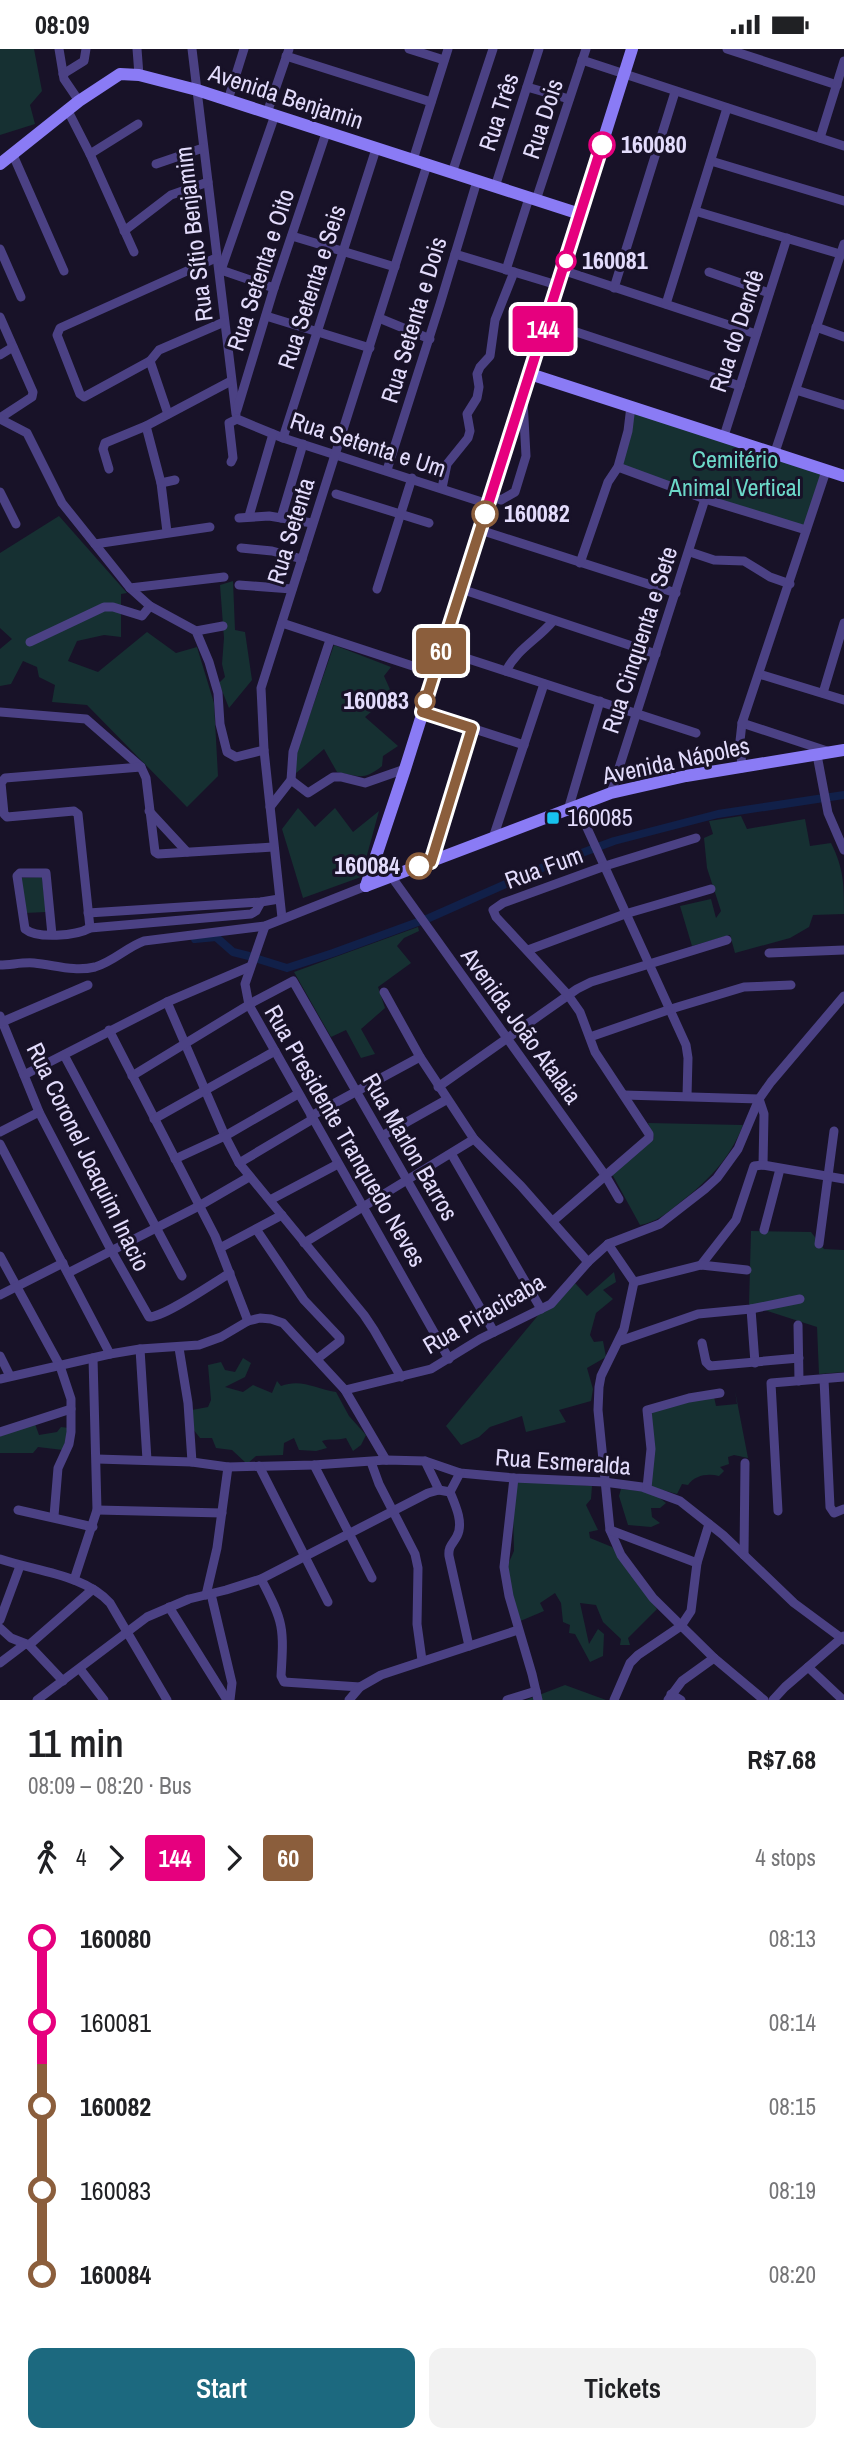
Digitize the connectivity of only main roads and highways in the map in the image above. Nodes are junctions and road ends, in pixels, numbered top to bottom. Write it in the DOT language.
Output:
graph roads {
  1 [pos="632,49"];
  2 [pos="0,164"];
  3 [pos="580,214"];
  4 [pos="530,374"];
  5 [pos="844,476"];
  6 [pos="838,752"];
  1 -- 3 [label="main road"];
  2 -- 3 [label="main road, Avenida Benjamin"];
  3 -- 4 [label="main road"];
  4 -- 5 [label="main road"];
  4 -- 6 [label="main road, Avenida Nápoles"];
}
